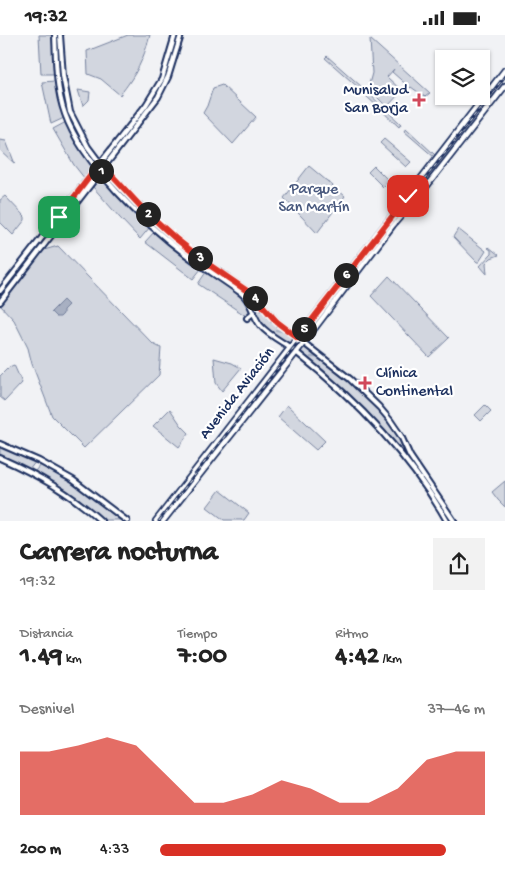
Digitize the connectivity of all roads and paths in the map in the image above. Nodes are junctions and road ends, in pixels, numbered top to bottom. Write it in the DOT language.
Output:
graph roads {
  1 [pos="55,35"];
  2 [pos="60,35"];
  3 [pos="175,35"];
  4 [pos="181,35"];
  5 [pos="505,70"];
  6 [pos="498,79"];
  7 [pos="504,87"];
  8 [pos="100,163"];
  9 [pos="97,167"];
  10 [pos="104,167"];
  11 [pos="101,171"];
  12 [pos="0,291"];
  13 [pos="0,302"];
  14 [pos="254,312"];
  15 [pos="247,318"];
  16 [pos="298,338"];
  17 [pos="303,342"];
  18 [pos="290,348"];
  19 [pos="295,352"];
  20 [pos="0,444"];
  21 [pos="0,459"];
  22 [pos="101,521"];
  23 [pos="127,521"];
  24 [pos="156,521"];
  25 [pos="163,521"];
  26 [pos="447,521"];
  27 [pos="454,521"];
  1 -- 9 [label="main road"];
  2 -- 8 [label="main road"];
  3 -- 8 [label="main road"];
  4 -- 10 [label="main road"];
  5 -- 6 [label="main road, Avenida Aviación"];
  6 -- 7 [label="main road"];
  6 -- 16 [label="main road, Avenida Aviación"];
  7 -- 17 [label="main road, Avenida Aviación"];
  8 -- 9 [label="main road"];
  8 -- 10 [label="main road"];
  9 -- 11 [label="main road"];
  9 -- 12 [label="main road"];
  10 -- 11 [label="main road"];
  10 -- 16 [label="main road"];
  11 -- 13 [label="main road"];
  11 -- 14 [label="main road"];
  14 -- 15 [label="main road"];
  14 -- 18 [label="main road"];
  16 -- 17 [label="main road"];
  16 -- 18 [label="main road, Avenida Aviación"];
  17 -- 19 [label="main road, Avenida Aviación"];
  17 -- 27 [label="main road"];
  18 -- 24 [label="main road, Avenida Aviación"];
  19 -- 25 [label="main road, Avenida Aviación"];
  19 -- 26 [label="main road"];
  20 -- 23 [label="main road"];
  21 -- 22 [label="main road"];
}
